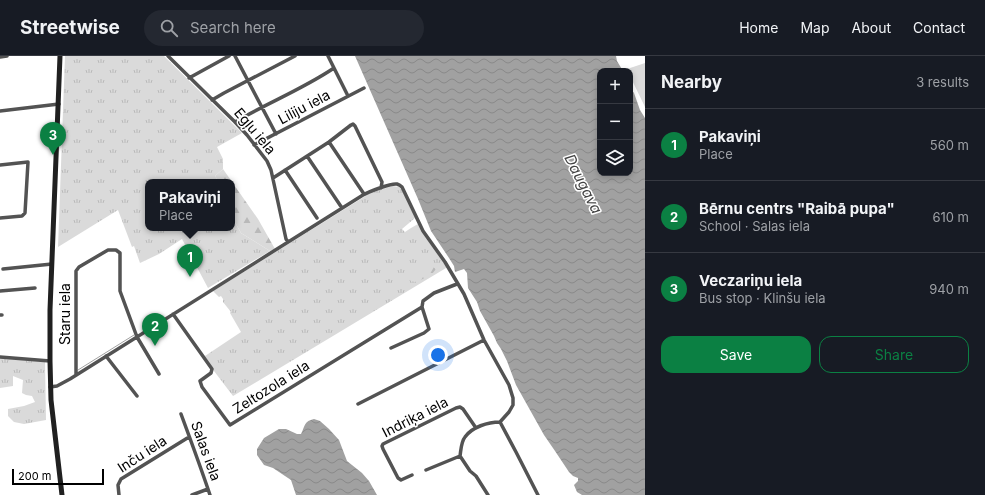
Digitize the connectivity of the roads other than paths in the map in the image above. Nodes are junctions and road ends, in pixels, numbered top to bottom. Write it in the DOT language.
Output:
graph roads {
  1 [pos="7,56"];
  2 [pos="60,56"];
  3 [pos="168,56"];
  4 [pos="229,56"];
  5 [pos="235,56"];
  6 [pos="295,56"];
  7 [pos="328,56"];
  8 [pos="0,57"];
  9 [pos="334,68"];
  10 [pos="189,78"];
  11 [pos="248,81"];
  12 [pos="364,88"];
  13 [pos="348,96"];
  14 [pos="212,100"];
  15 [pos="59,104"];
  16 [pos="261,108"];
  17 [pos="0,112"];
  18 [pos="235,122"];
  19 [pos="276,134"];
  20 [pos="329,142"];
  21 [pos="254,145"];
  22 [pos="307,156"];
  23 [pos="0,165"];
  24 [pos="285,170"];
  25 [pos="273,178"];
  26 [pos="380,188"];
  27 [pos="364,194"];
  28 [pos="342,208"];
  29 [pos="0,218"];
  30 [pos="317,218"];
  31 [pos="288,242"];
  32 [pos="52,264"];
  33 [pos="3,269"];
  34 [pos="457,284"];
  35 [pos="35,288"];
  36 [pos="0,291"];
  37 [pos="422,307"];
  38 [pos="173,314"];
  39 [pos="137,337"];
  40 [pos="484,340"];
  41 [pos="391,348"];
  42 [pos="106,356"];
  43 [pos="0,357"];
  44 [pos="50,361"];
  45 [pos="159,374"];
  46 [pos="76,375"];
  47 [pos="50,387"];
  48 [pos="137,396"];
  49 [pos="358,404"];
  50 [pos="182,414"];
  51 [pos="500,422"];
  52 [pos="476,428"];
  53 [pos="189,436"];
  54 [pos="460,456"];
  55 [pos="426,470"];
  56 [pos="412,476"];
  57 [pos="208,489"];
  58 [pos="62,495"];
  59 [pos="119,495"];
  60 [pos="192,495"];
  61 [pos="210,495"];
  62 [pos="488,495"];
  63 [pos="538,495"];
  1 -- 8 [label="street"];
  2 -- 15 [label="main road"];
  3 -- 10 [label="street, Egļu iela"];
  4 -- 10 [label="street"];
  5 -- 11 [label="street"];
  6 -- 11 [label="street"];
  7 -- 9 [label="street"];
  9 -- 13 [label="street"];
  9 -- 16 [label="street"];
  10 -- 14 [label="street, Egļu iela"];
  11 -- 14 [label="street"];
  11 -- 16 [label="street"];
  12 -- 13 [label="street, Liliju iela"];
  13 -- 19 [label="street, Liliju iela"];
  14 -- 18 [label="street, Egļu iela"];
  15 -- 17 [label="street"];
  15 -- 32 [label="main road"];
  16 -- 18 [label="street"];
  16 -- 19 [label="street"];
  18 -- 21 [label="street, Egļu iela"];
  19 -- 21 [label="street, Liliju iela"];
  20 -- 22 [label="street"];
  20 -- 26 [label="street"];
  20 -- 27 [label="street"];
  21 -- 25 [label="street, Egļu iela"];
  22 -- 24 [label="street"];
  22 -- 28 [label="street"];
  23 -- 29 [label="street"];
  24 -- 25 [label="street"];
  24 -- 30 [label="street"];
  25 -- 31 [label="street, Egļu iela"];
  26 -- 27 [label="street"];
  26 -- 34 [label="street"];
  27 -- 28 [label="street"];
  28 -- 31 [label="street"];
  31 -- 38 [label="street"];
  32 -- 33 [label="street"];
  32 -- 44 [label="main road"];
  34 -- 37 [label="street"];
  34 -- 40 [label="street"];
  35 -- 36 [label="street"];
  37 -- 38 [label="street, Zeltozola iela"];
  37 -- 41 [label="street"];
  38 -- 39 [label="street"];
  39 -- 42 [label="street"];
  39 -- 45 [label="street"];
  39 -- 46 [label="street, Staru iela"];
  40 -- 49 [label="street"];
  40 -- 51 [label="street"];
  42 -- 46 [label="street"];
  42 -- 48 [label="street"];
  43 -- 44 [label="street"];
  44 -- 47 [label="main road"];
  46 -- 47 [label="street"];
  47 -- 58 [label="main road"];
  50 -- 53 [label="street, Salas iela"];
  51 -- 52 [label="street"];
  51 -- 63 [label="street"];
  52 -- 54 [label="street"];
  52 -- 56 [label="street, Indriķa iela"];
  53 -- 57 [label="street, Salas iela"];
  53 -- 59 [label="street, Inču iela"];
  54 -- 55 [label="street"];
  54 -- 62 [label="street"];
  57 -- 60 [label="street"];
  57 -- 61 [label="street, Salas iela"];
}
